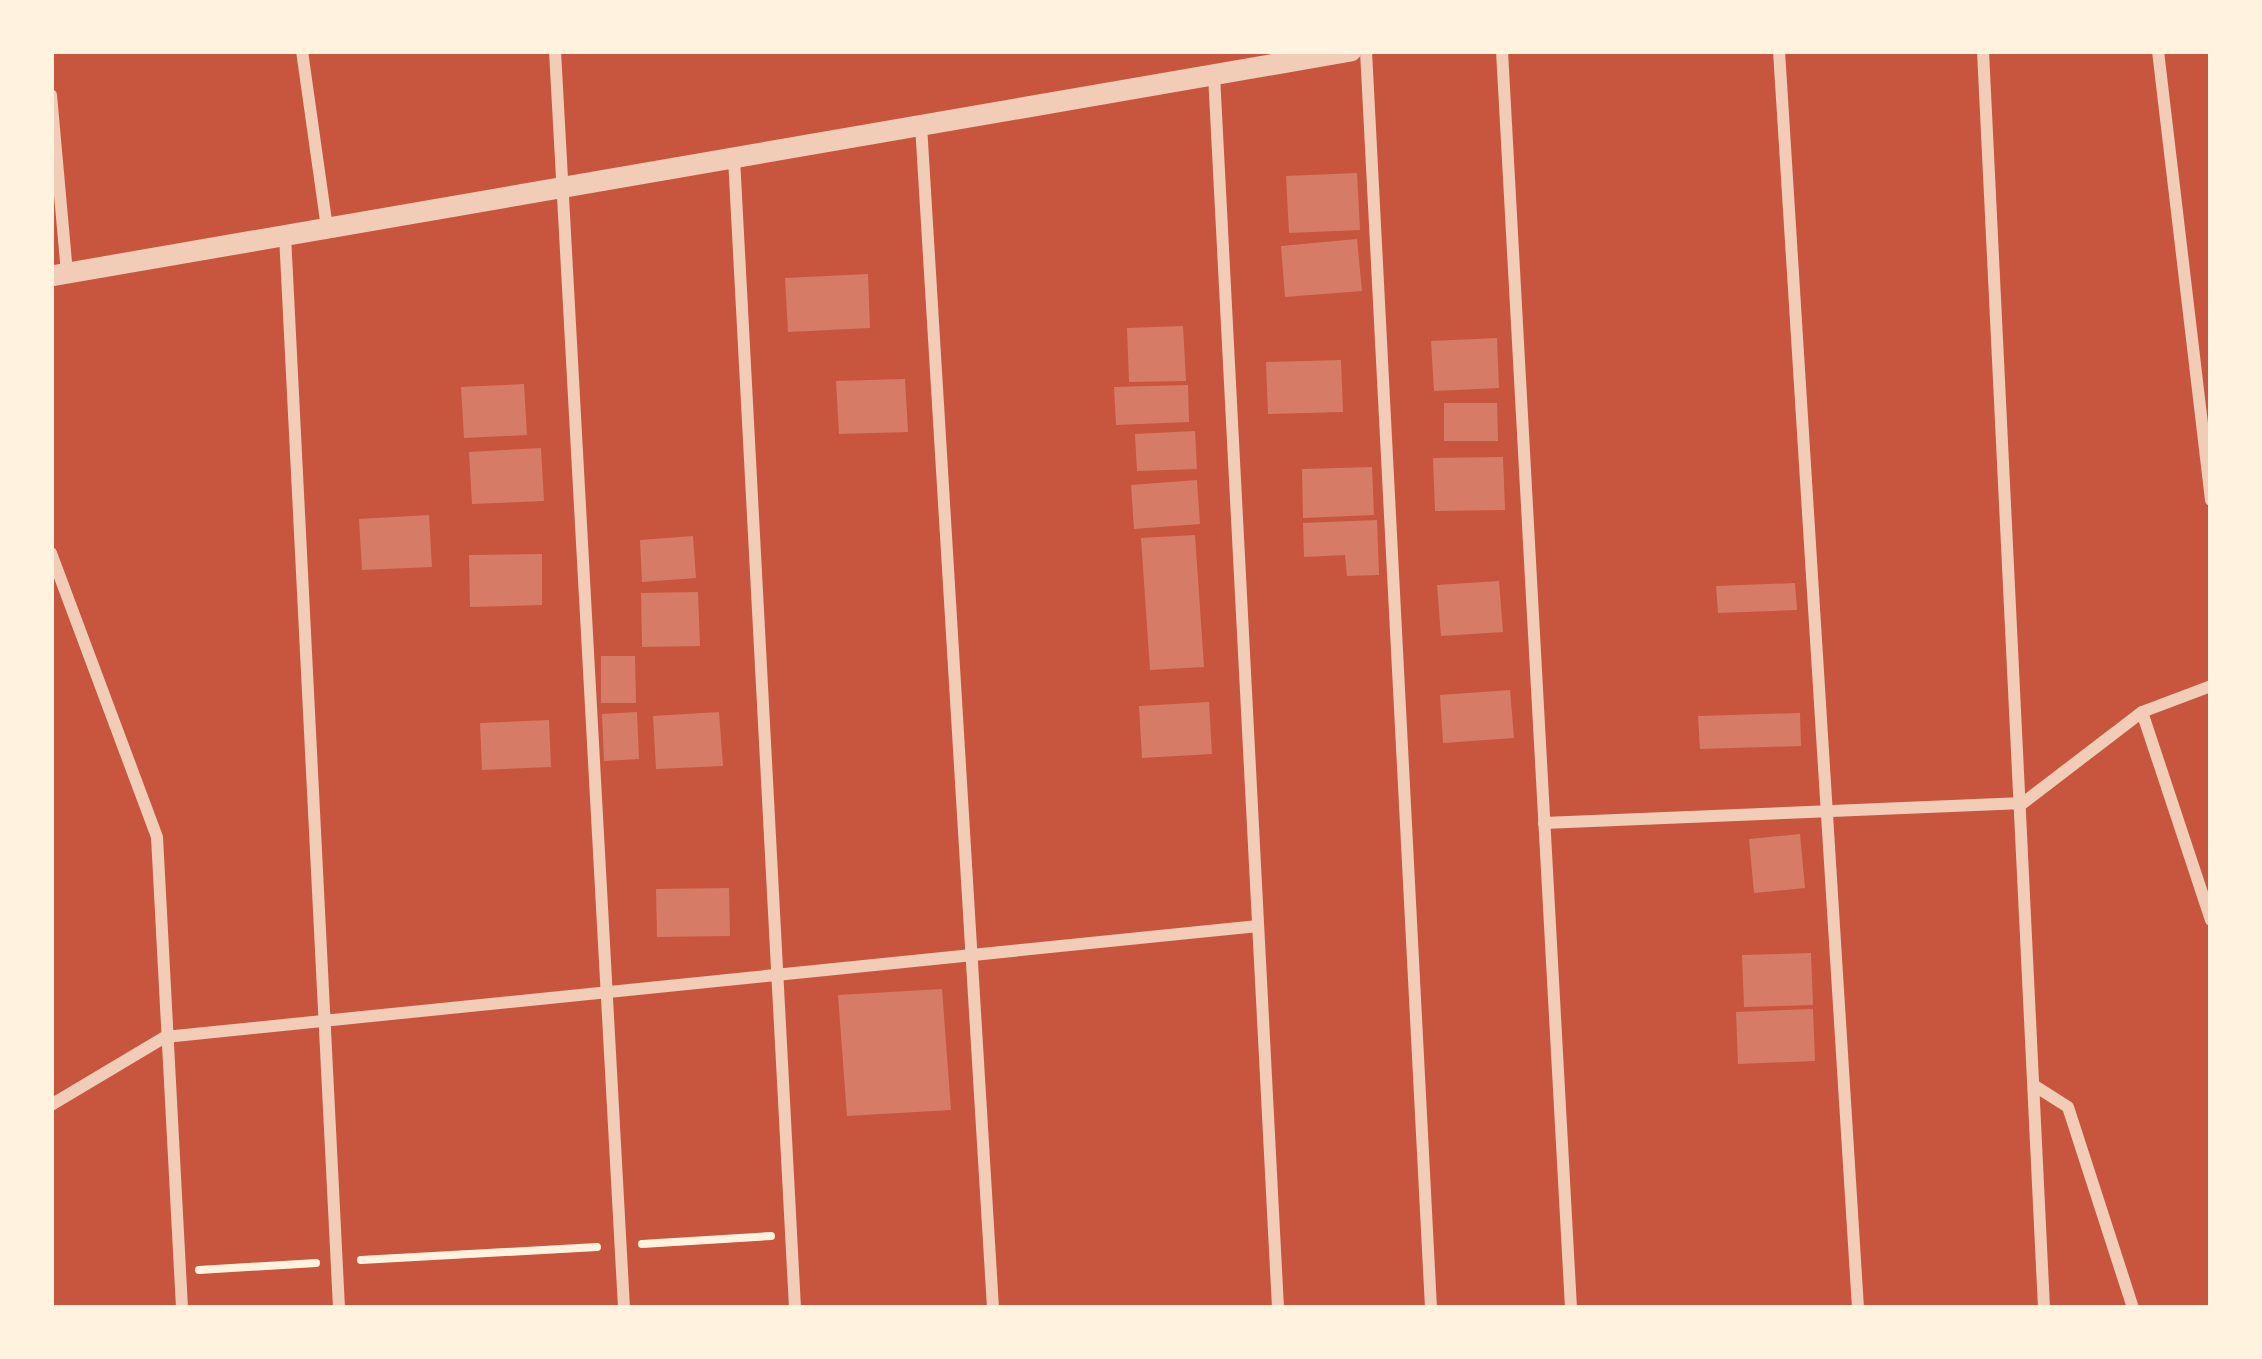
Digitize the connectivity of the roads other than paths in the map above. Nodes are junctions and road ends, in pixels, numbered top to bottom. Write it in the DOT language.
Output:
graph roads {
  1 [pos="302,51"];
  2 [pos="555,51"];
  3 [pos="1351,51"];
  4 [pos="1366,51"];
  5 [pos="1502,51"];
  6 [pos="1779,51"];
  7 [pos="1983,51"];
  8 [pos="2158,51"];
  9 [pos="1214,75"];
  10 [pos="51,94"];
  11 [pos="921,125"];
  12 [pos="734,158"];
  13 [pos="564,187"];
  14 [pos="327,228"];
  15 [pos="285,235"];
  16 [pos="59,274"];
  17 [pos="2211,500"];
  18 [pos="51,553"];
  19 [pos="2211,686"];
  20 [pos="2142,712"];
  21 [pos="2024,803"];
  22 [pos="1827,811"];
  23 [pos="1544,823"];
  24 [pos="2211,920"];
  25 [pos="1258,926"];
  26 [pos="971,954"];
  27 [pos="777,977"];
  28 [pos="607,992"];
  29 [pos="326,1021"];
  30 [pos="165,1037"];
  31 [pos="2035,1086"];
  32 [pos="51,1105"];
  33 [pos="182,1308"];
  34 [pos="339,1308"];
  35 [pos="624,1308"];
  36 [pos="795,1308"];
  37 [pos="993,1308"];
  38 [pos="1278,1308"];
  39 [pos="1431,1308"];
  40 [pos="1571,1308"];
  41 [pos="1858,1308"];
  42 [pos="2044,1308"];
  43 [pos="2133,1308"];
  1 -- 14 [label="street"];
  2 -- 13 [label="street"];
  3 -- 9 [label="street"];
  4 -- 39 [label="street"];
  5 -- 23 [label="street"];
  6 -- 22 [label="street"];
  7 -- 21 [label="street"];
  8 -- 17 [label="street"];
  9 -- 11 [label="street"];
  9 -- 25 [label="street"];
  10 -- 16 [label="street"];
  11 -- 12 [label="street"];
  11 -- 26 [label="street"];
  12 -- 13 [label="street"];
  12 -- 27 [label="street"];
  13 -- 14 [label="street"];
  13 -- 28 [label="street"];
  14 -- 15 [label="street"];
  15 -- 16 [label="street"];
  15 -- 29 [label="street"];
  18 -- 30 [label="street"];
  19 -- 20 [label="street"];
  20 -- 21 [label="street"];
  20 -- 24 [label="street"];
  21 -- 22 [label="street"];
  21 -- 31 [label="street"];
  22 -- 23 [label="street"];
  22 -- 41 [label="street"];
  23 -- 40 [label="street"];
  25 -- 26 [label="street"];
  25 -- 38 [label="street"];
  26 -- 27 [label="street"];
  26 -- 37 [label="street"];
  27 -- 28 [label="street"];
  27 -- 36 [label="street"];
  28 -- 29 [label="street"];
  28 -- 35 [label="street"];
  29 -- 30 [label="street"];
  29 -- 34 [label="street"];
  30 -- 32 [label="street"];
  30 -- 33 [label="street"];
  31 -- 42 [label="street"];
  31 -- 43 [label="street"];
}
